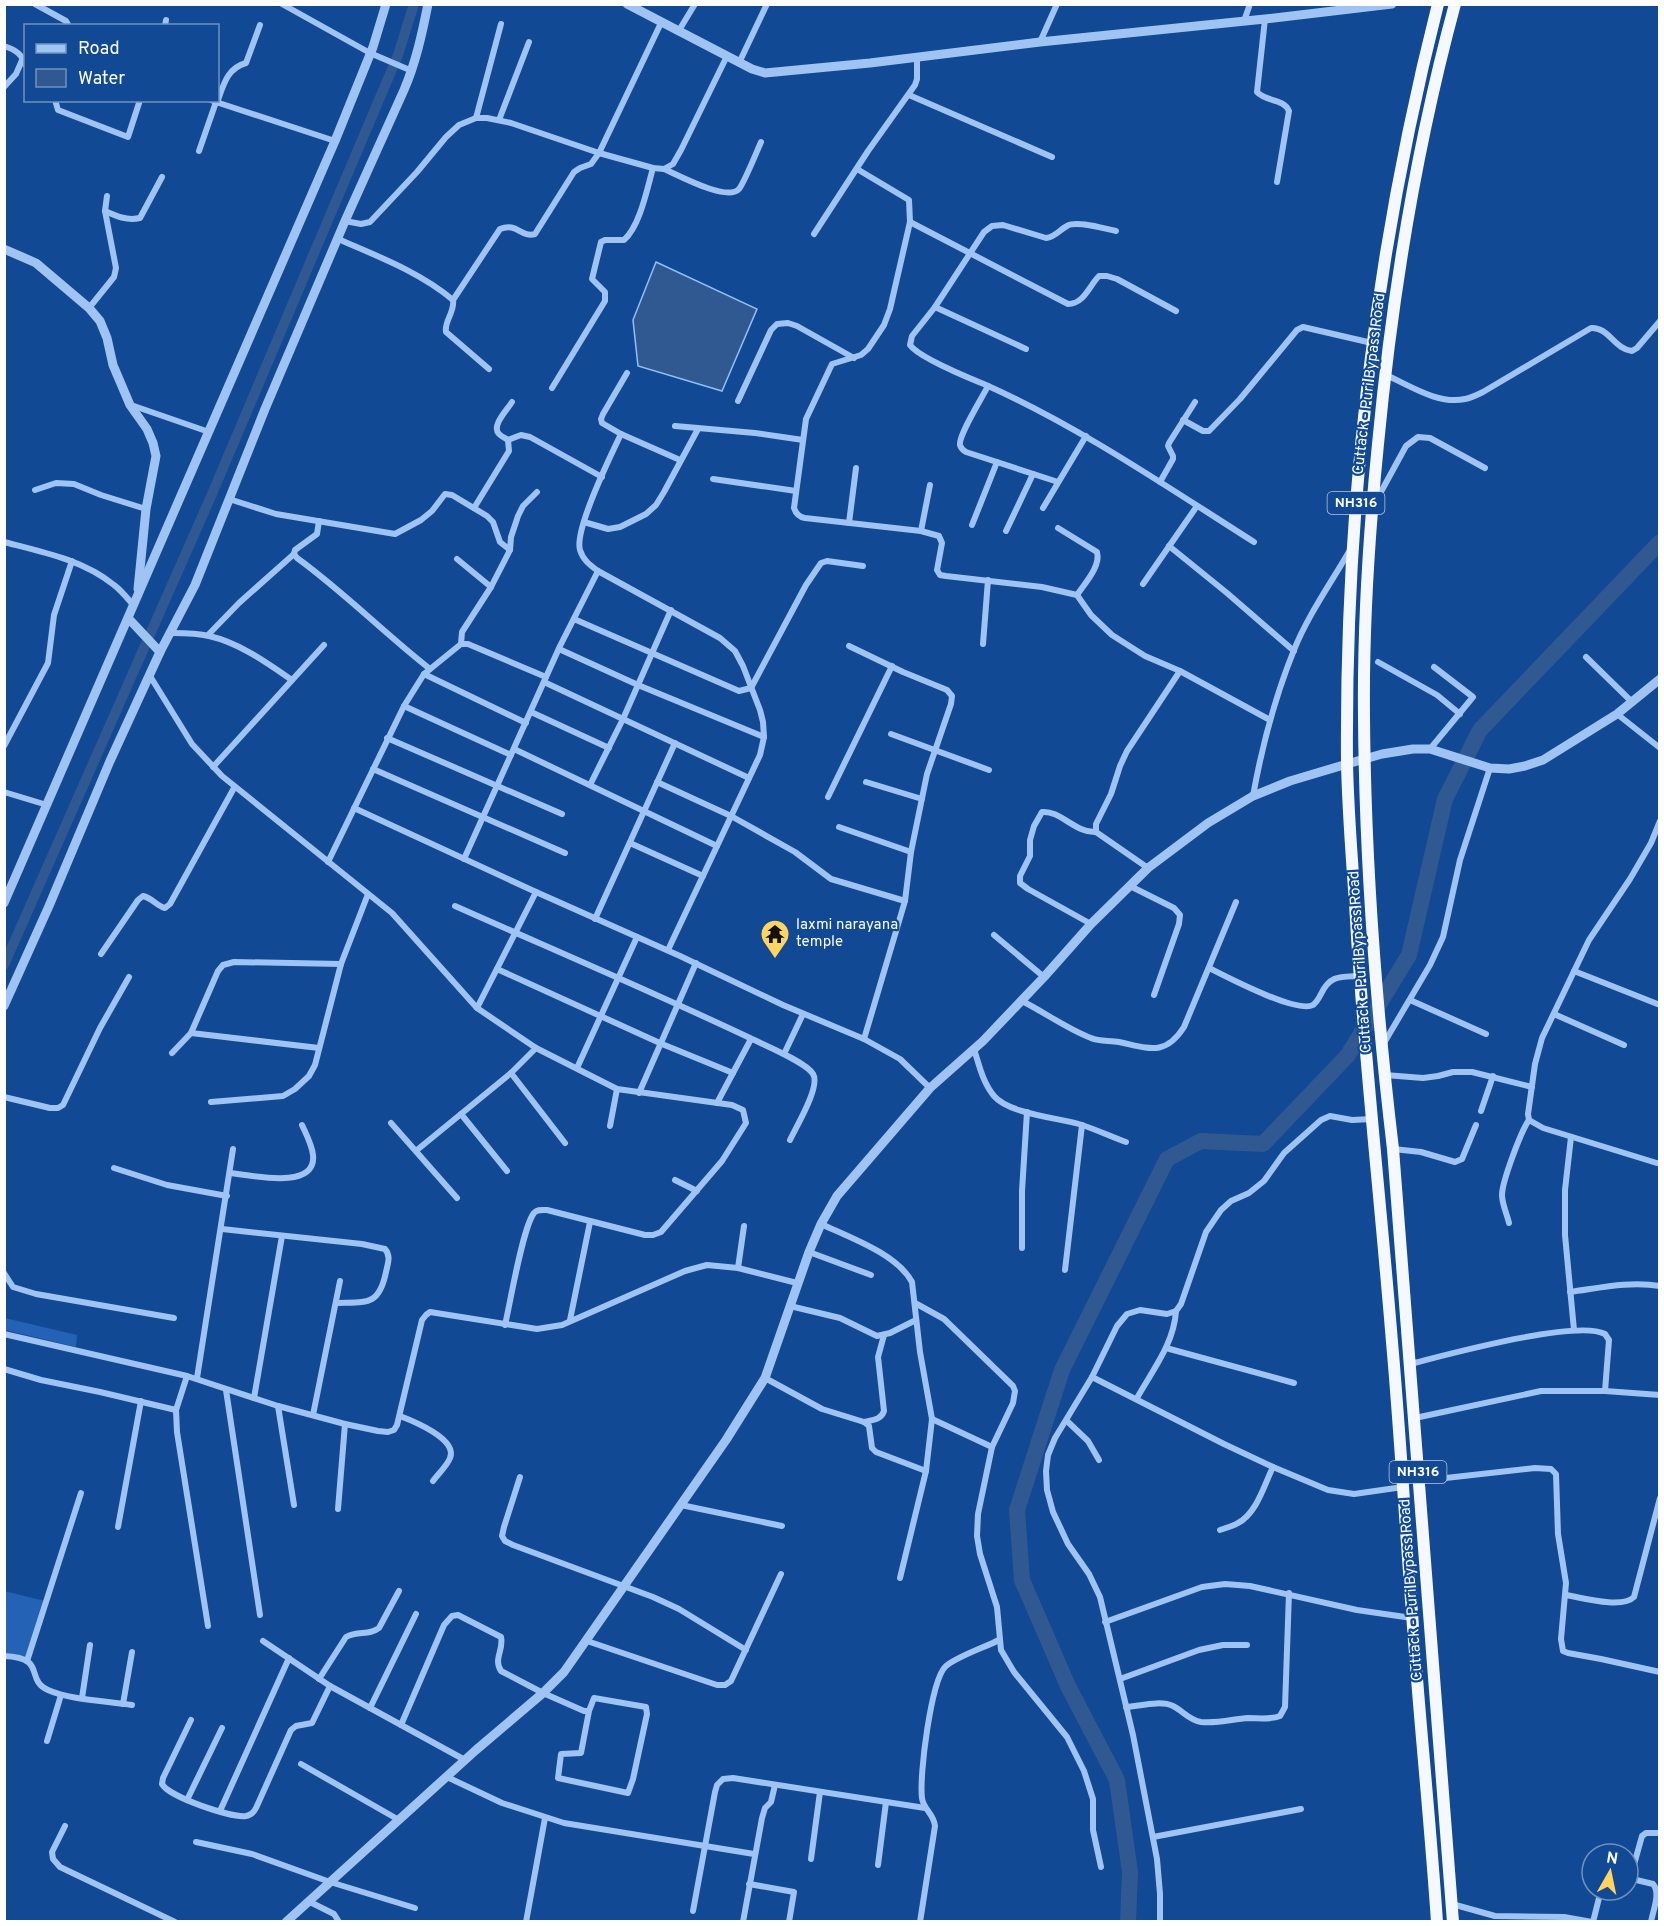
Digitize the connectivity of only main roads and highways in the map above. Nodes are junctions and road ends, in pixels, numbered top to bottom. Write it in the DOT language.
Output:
graph roads {
  1 [pos="1438,4"];
  2 [pos="1455,4"];
  3 [pos="1437,1922"];
  4 [pos="1453,1922"];
  1 -- 3 [label="highway, Cuttack - Puri Bypass Road / NH316"];
  2 -- 4 [label="highway, Cuttack - Puri Bypass Road / NH316"];
}
